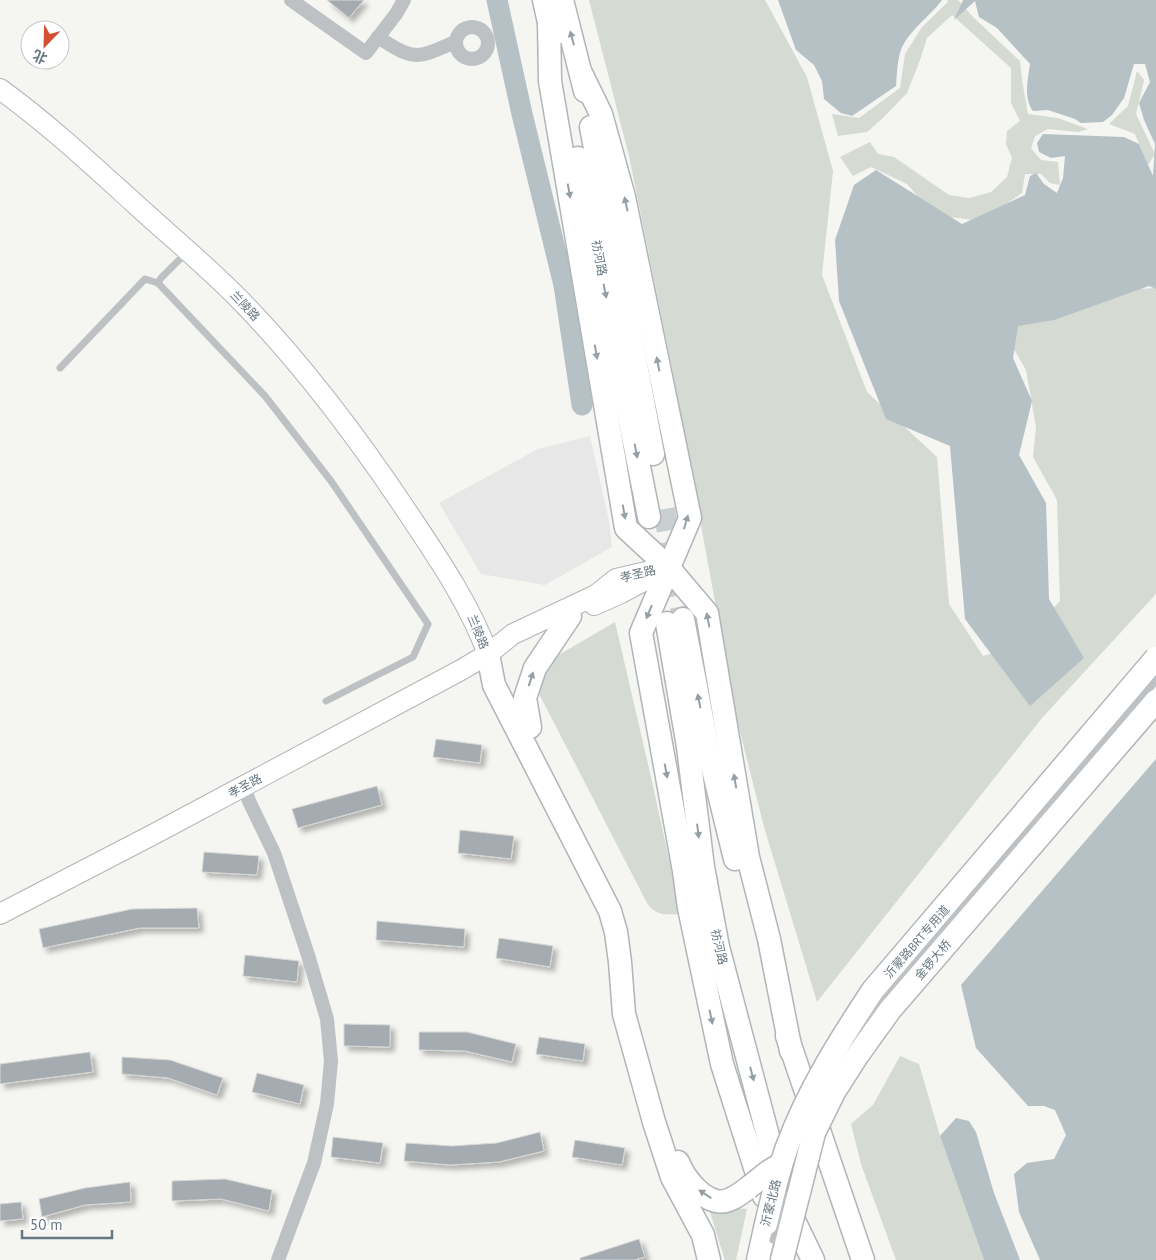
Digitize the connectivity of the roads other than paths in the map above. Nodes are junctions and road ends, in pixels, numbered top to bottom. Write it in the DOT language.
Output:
graph roads {
  1 [pos="291,0"];
  2 [pos="404,0"];
  3 [pos="544,0"];
  4 [pos="562,0"];
  5 [pos="549,22"];
  6 [pos="378,38"];
  7 [pos="455,42"];
  8 [pos="582,75"];
  9 [pos="0,89"];
  10 [pos="0,104"];
  11 [pos="180,259"];
  12 [pos="158,282"];
  13 [pos="60,368"];
  14 [pos="668,567"];
  15 [pos="570,616"];
  16 [pos="488,654"];
  17 [pos="1156,658"];
  18 [pos="1156,682"];
  19 [pos="326,701"];
  20 [pos="1156,701"];
  21 [pos="530,727"];
  22 [pos="244,786"];
  23 [pos="0,905"];
  24 [pos="689,908"];
  25 [pos="0,914"];
  26 [pos="854,1040"];
  27 [pos="745,1050"];
  28 [pos="791,1051"];
  29 [pos="817,1102"];
  30 [pos="795,1165"];
  31 [pos="773,1248"];
  32 [pos="278,1260"];
  33 [pos="709,1260"];
  34 [pos="807,1260"];
  35 [pos="813,1260"];
  36 [pos="863,1260"];
  37 [pos="878,1260"];
  1 -- 6 [label="street"];
  2 -- 6 [label="street"];
  3 -- 5 [label="main road, 祊河路"];
  8 -- 4 [label="main road, 祊河路, one-way"];
  5 -- 8 [label="main road, 祊河路, one-way"];
  5 -- 14 [label="main road, 祊河路, one-way"];
  6 -- 7 [label="street"];
  14 -- 8 [label="main road, one-way"];
  9 -- 16 [label="main road, 兰陵路"];
  10 -- 11 [label="main road, 兰陵路"];
  11 -- 12 [label="lane"];
  11 -- 16 [label="main road, 兰陵路"];
  12 -- 13 [label="lane"];
  12 -- 19 [label="lane"];
  14 -- 15 [label="main road, 孝圣路"];
  14 -- 16 [label="main road, 孝圣路"];
  14 -- 24 [label="main road, one-way"];
  28 -- 14 [label="main road, 祊河路, one-way"];
  15 -- 16 [label="main road, 孝圣路"];
  21 -- 15 [label="main road, one-way"];
  16 -- 21 [label="main road"];
  16 -- 22 [label="main road, 孝圣路"];
  16 -- 23 [label="main road, 孝圣路"];
  16 -- 33 [label="main road"];
  17 -- 30 [label="main road, 金锣大桥, bridge"];
  18 -- 26 [label="lane, 沂蒙路BRT专用道, bridge"];
  20 -- 31 [label="main road, 金锣大桥, bridge"];
  30 -- 21 [label="main road, one-way, bridge"];
  22 -- 25 [label="main road, 孝圣路"];
  22 -- 32 [label="street"];
  24 -- 27 [label="main road"];
  24 -- 31 [label="main road, one-way"];
  28 -- 27 [label="main road, 祊河路, one-way"];
  27 -- 30 [label="main road, 祊河路, one-way"];
  28 -- 30 [label="main road, 祊河路"];
  29 -- 30 [label="lane"];
  30 -- 31 [label="main road, 沂蒙北路, bridge"];
  30 -- 34 [label="main road"];
  30 -- 35 [label="main road, 祊河路"];
  30 -- 36 [label="main road, 祊河路"];
  30 -- 37 [label="main road"];
}
